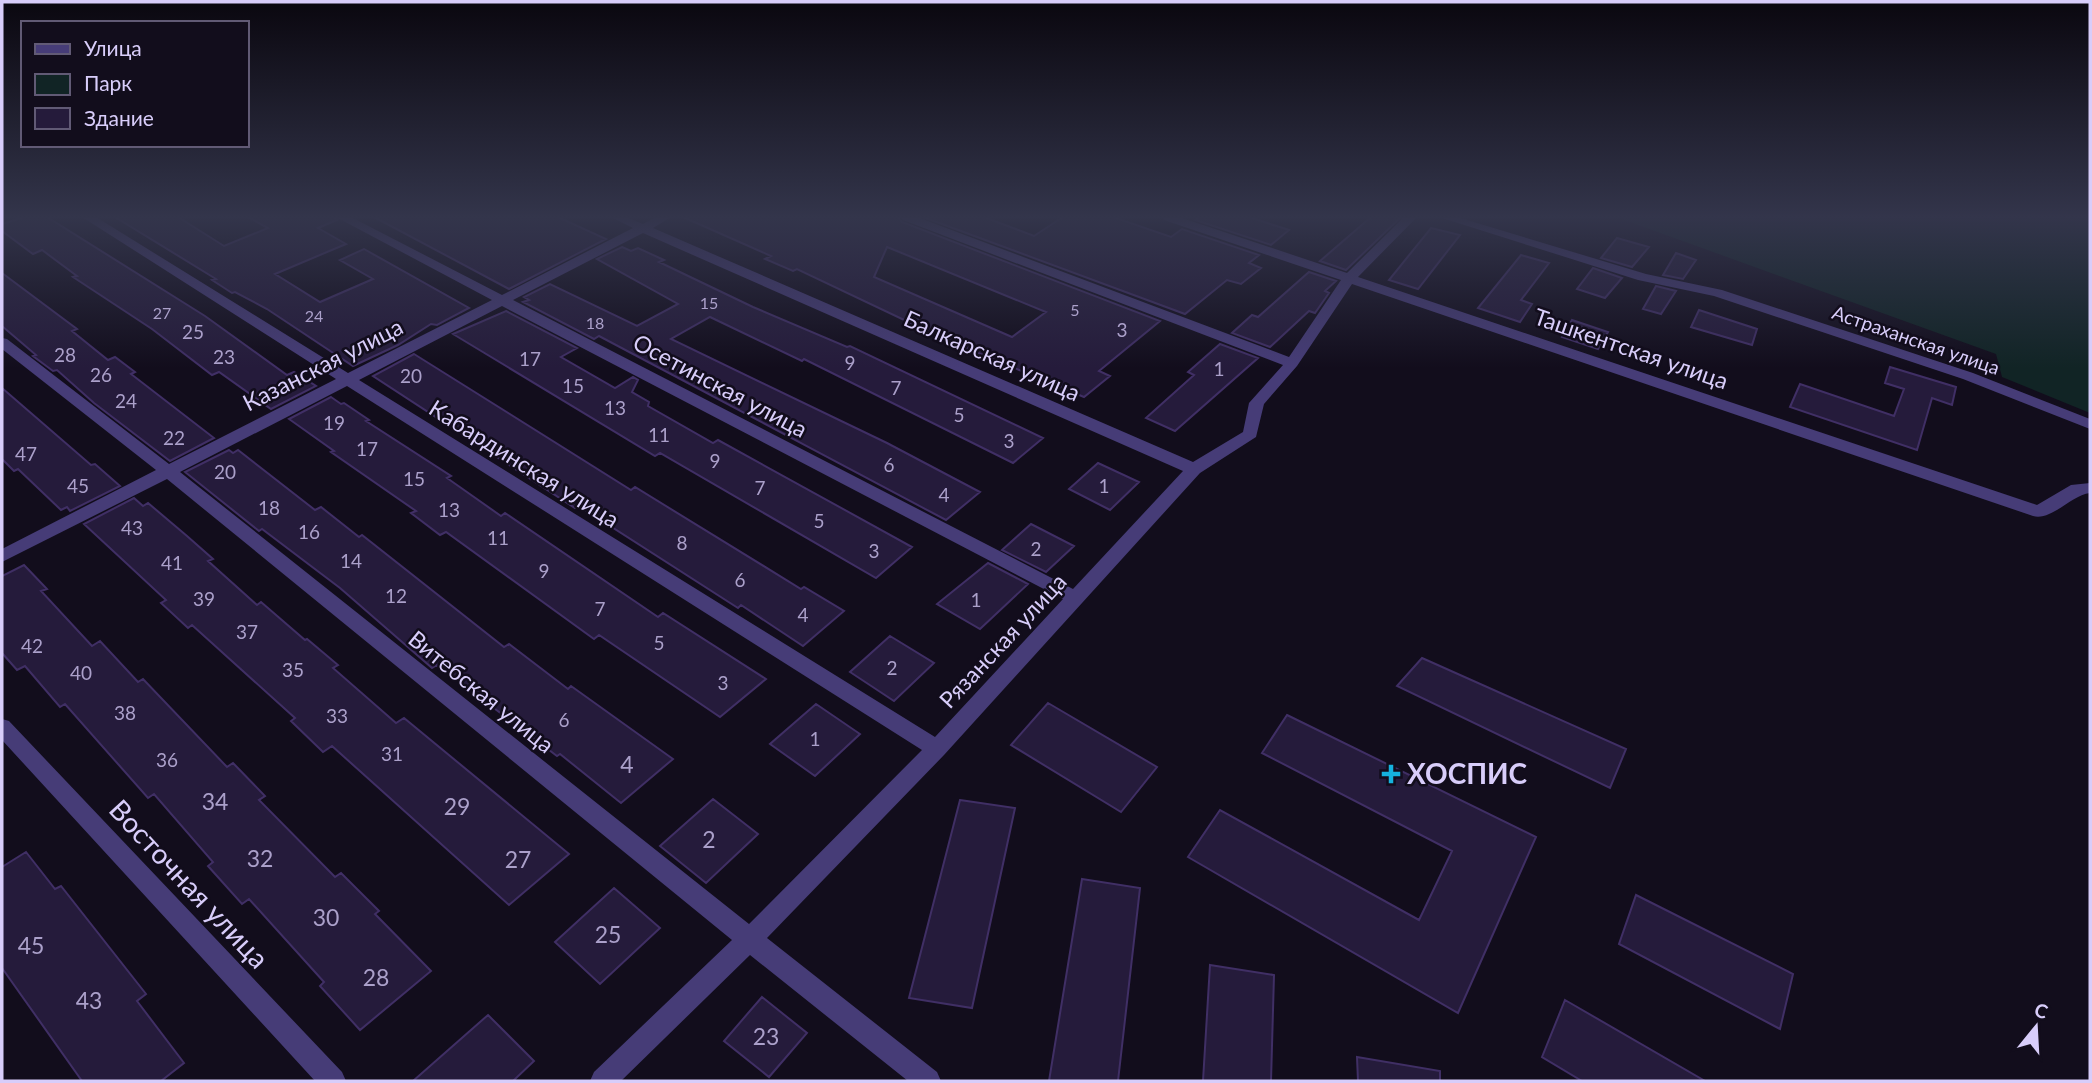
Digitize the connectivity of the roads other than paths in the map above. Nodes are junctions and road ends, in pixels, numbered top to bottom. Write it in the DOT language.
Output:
graph roads {
  1 [pos="168,268"];
  2 [pos="442,268"];
  3 [pos="566,268"];
  4 [pos="733,268"];
  5 [pos="1040,268"];
  6 [pos="1321,268"];
  7 [pos="1360,268"];
  8 [pos="1612,268"];
  9 [pos="1350,277"];
  10 [pos="504,299"];
  11 [pos="2,342"];
  12 [pos="1292,363"];
  13 [pos="344,378"];
  14 [pos="2090,424"];
  15 [pos="1194,469"];
  16 [pos="169,470"];
  17 [pos="2090,488"];
  18 [pos="2,556"];
  19 [pos="1076,598"];
  20 [pos="2,727"];
  21 [pos="937,749"];
  22 [pos="748,941"];
  23 [pos="333,1081"];
  24 [pos="603,1081"];
  25 [pos="928,1081"];
  1 -- 13 [label="street, Кабардинская улица"];
  2 -- 10 [label="street, Осетинская улица"];
  3 -- 10 [label="street, Казанская улица"];
  4 -- 15 [label="street, Балкарская улица"];
  5 -- 12 [label="street"];
  6 -- 9 [label="street, Ташкентская улица"];
  7 -- 9 [label="street, Рязанская улица"];
  8 -- 14 [label="street, Астраханская улица"];
  9 -- 12 [label="street, Рязанская улица"];
  9 -- 17 [label="street, Ташкентская улица"];
  10 -- 13 [label="street, Казанская улица"];
  10 -- 19 [label="street, Осетинская улица"];
  11 -- 16 [label="street, Витебская улица"];
  12 -- 15 [label="street, Рязанская улица"];
  13 -- 16 [label="street, Казанская улица"];
  13 -- 21 [label="street, Кабардинская улица"];
  15 -- 19 [label="street, Рязанская улица"];
  16 -- 18 [label="street, Казанская улица"];
  16 -- 22 [label="street, Витебская улица"];
  19 -- 21 [label="street, Рязанская улица"];
  20 -- 23 [label="street, Восточная улица"];
  21 -- 22 [label="street, Рязанская улица"];
  22 -- 24 [label="street, Рязанская улица"];
  22 -- 25 [label="street, Витебская улица"];
}
